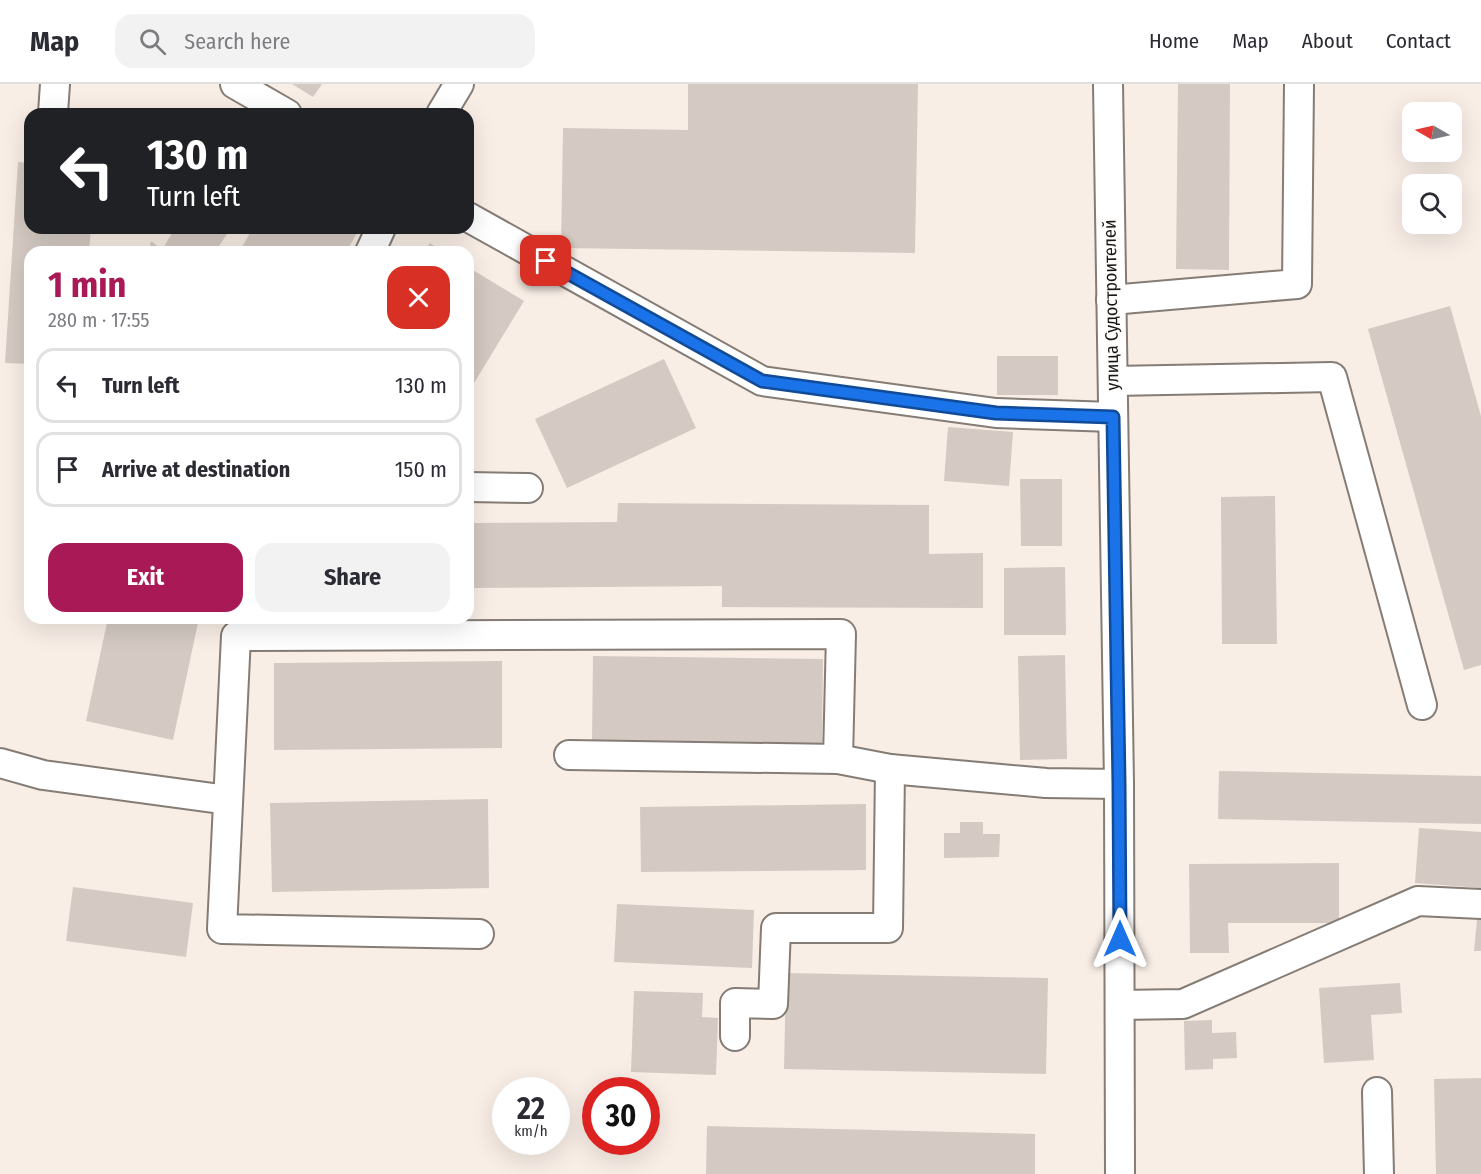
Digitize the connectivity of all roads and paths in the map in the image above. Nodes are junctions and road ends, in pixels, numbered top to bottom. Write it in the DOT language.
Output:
graph roads {
  1 [pos="54,84"];
  2 [pos="235,84"];
  3 [pos="459,84"];
  4 [pos="1108,84"];
  5 [pos="1299,84"];
  6 [pos="53,108"];
  7 [pos="277,108"];
  8 [pos="445,108"];
  9 [pos="474,220"];
  10 [pos="1111,300"];
  11 [pos="1113,381"];
  12 [pos="1113,417"];
  13 [pos="474,487"];
  14 [pos="528,488"];
  15 [pos="1422,705"];
  16 [pos="569,755"];
  17 [pos="838,759"];
  18 [pos="0,763"];
  19 [pos="890,769"];
  20 [pos="1119,784"];
  21 [pos="228,800"];
  22 [pos="1481,904"];
  23 [pos="479,934"];
  24 [pos="1120,1005"];
  25 [pos="735,1036"];
  26 [pos="1377,1092"];
  27 [pos="1120,1174"];
  28 [pos="1379,1174"];
  1 -- 6 [label="street"];
  2 -- 7 [label="street"];
  3 -- 8 [label="street"];
  4 -- 10 [label="street, улица Судостроителей"];
  5 -- 10 [label="street"];
  9 -- 12 [label="street"];
  10 -- 11 [label="street, улица Судостроителей"];
  11 -- 12 [label="street, улица Судостроителей"];
  11 -- 15 [label="street"];
  12 -- 20 [label="street, улица Судостроителей"];
  13 -- 14 [label="street"];
  16 -- 17 [label="street"];
  17 -- 19 [label="street"];
  17 -- 21 [label="street"];
  18 -- 21 [label="street"];
  19 -- 20 [label="street"];
  19 -- 25 [label="street"];
  20 -- 24 [label="street, улица Судостроителей"];
  21 -- 23 [label="street"];
  22 -- 24 [label="street"];
  24 -- 27 [label="street, улица Судостроителей"];
  26 -- 28 [label="street"];
}
